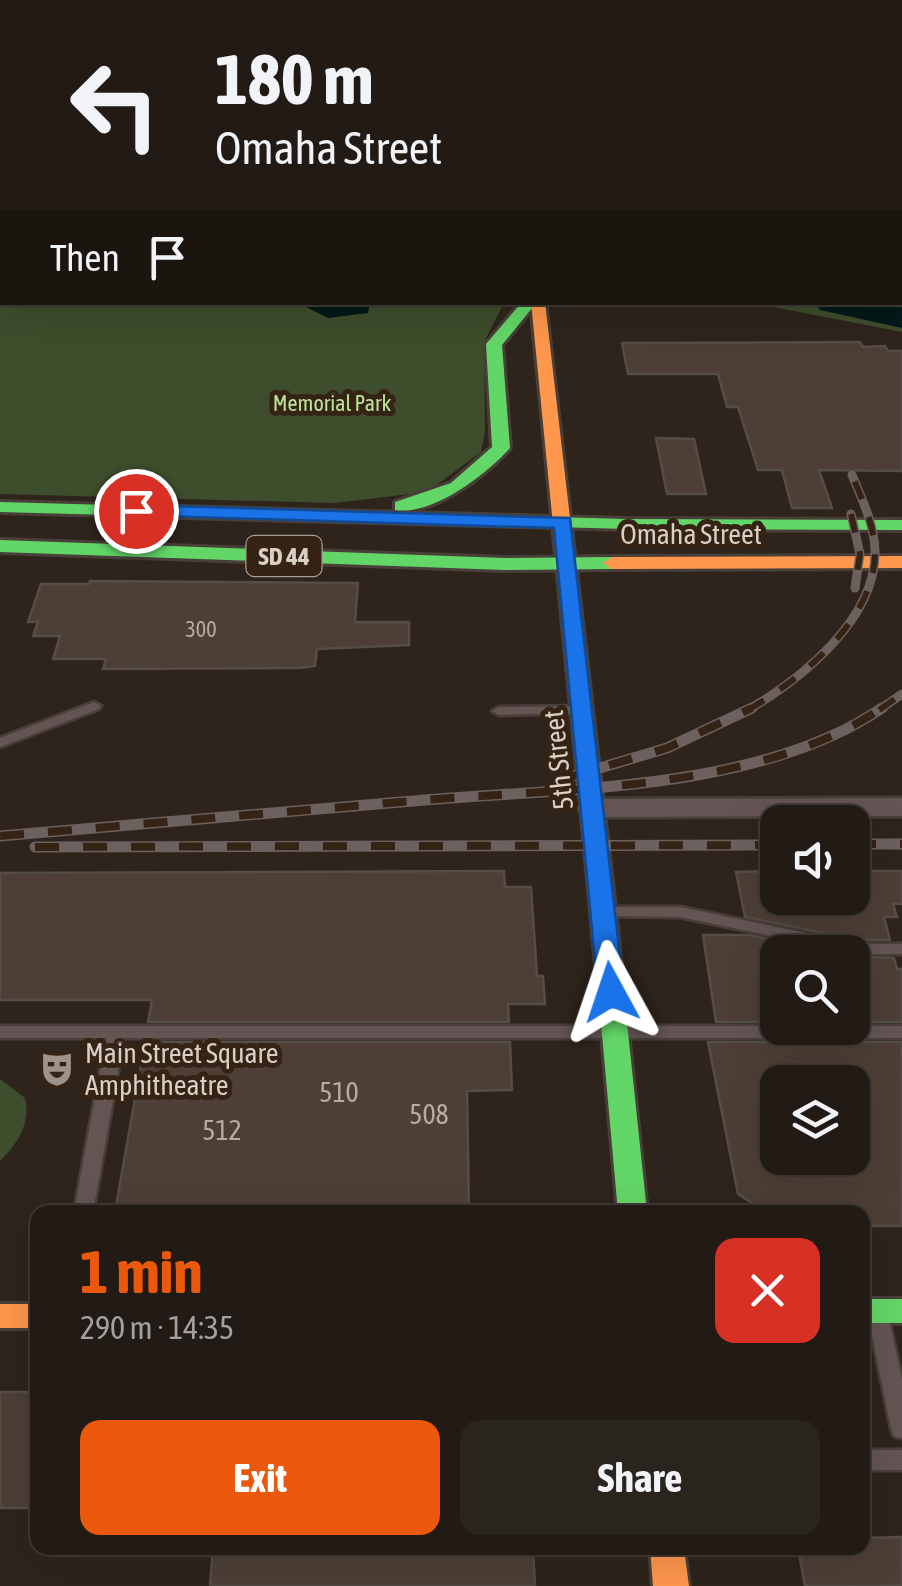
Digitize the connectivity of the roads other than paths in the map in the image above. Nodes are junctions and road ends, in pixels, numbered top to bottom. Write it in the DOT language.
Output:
graph roads {
  1 [pos="527,305"];
  2 [pos="538,305"];
  3 [pos="0,507"];
  4 [pos="326,516"];
  5 [pos="563,522"];
  6 [pos="902,525"];
  7 [pos="0,546"];
  8 [pos="902,562"];
  9 [pos="569,564"];
  10 [pos="94,706"];
  11 [pos="583,710"];
  12 [pos="499,711"];
  13 [pos="0,743"];
  14 [pos="902,807"];
  15 [pos="593,808"];
  16 [pos="603,912"];
  17 [pos="902,949"];
  18 [pos="614,1031"];
  19 [pos="0,1032"];
  20 [pos="116,1032"];
  21 [pos="902,1032"];
  22 [pos="84,1205"];
  23 [pos="632,1205"];
  24 [pos="902,1311"];
  25 [pos="870,1312"];
  26 [pos="0,1316"];
  27 [pos="30,1316"];
  28 [pos="902,1429"];
  29 [pos="870,1460"];
  30 [pos="902,1460"];
  31 [pos="668,1555"];
  32 [pos="671,1586"];
  1 -- 4 [label="main road"];
  2 -- 5 [label="main road, 5th Street"];
  3 -- 4 [label="main road, Omaha Street / SD 44"];
  4 -- 5 [label="main road, Omaha Street / SD 44"];
  5 -- 6 [label="main road, Omaha Street / SD 44"];
  5 -- 9 [label="main road, 5th Street"];
  7 -- 9 [label="main road, Omaha Street / SD 44"];
  8 -- 9 [label="main road, Omaha Street / SD 44"];
  9 -- 11 [label="main road, 5th Street"];
  10 -- 13 [label="lane"];
  11 -- 12 [label="lane"];
  11 -- 15 [label="main road, 5th Street"];
  14 -- 15 [label="street"];
  15 -- 16 [label="main road, 5th Street"];
  16 -- 17 [label="lane"];
  16 -- 18 [label="main road, 5th Street"];
  18 -- 20 [label="lane"];
  18 -- 21 [label="lane"];
  18 -- 23 [label="main road, 5th Street"];
  19 -- 20 [label="lane"];
  20 -- 22 [label="lane"];
  24 -- 25 [label="main road"];
  25 -- 28 [label="lane"];
  26 -- 27 [label="main road"];
  29 -- 30 [label="lane"];
  31 -- 32 [label="main road"];
}
